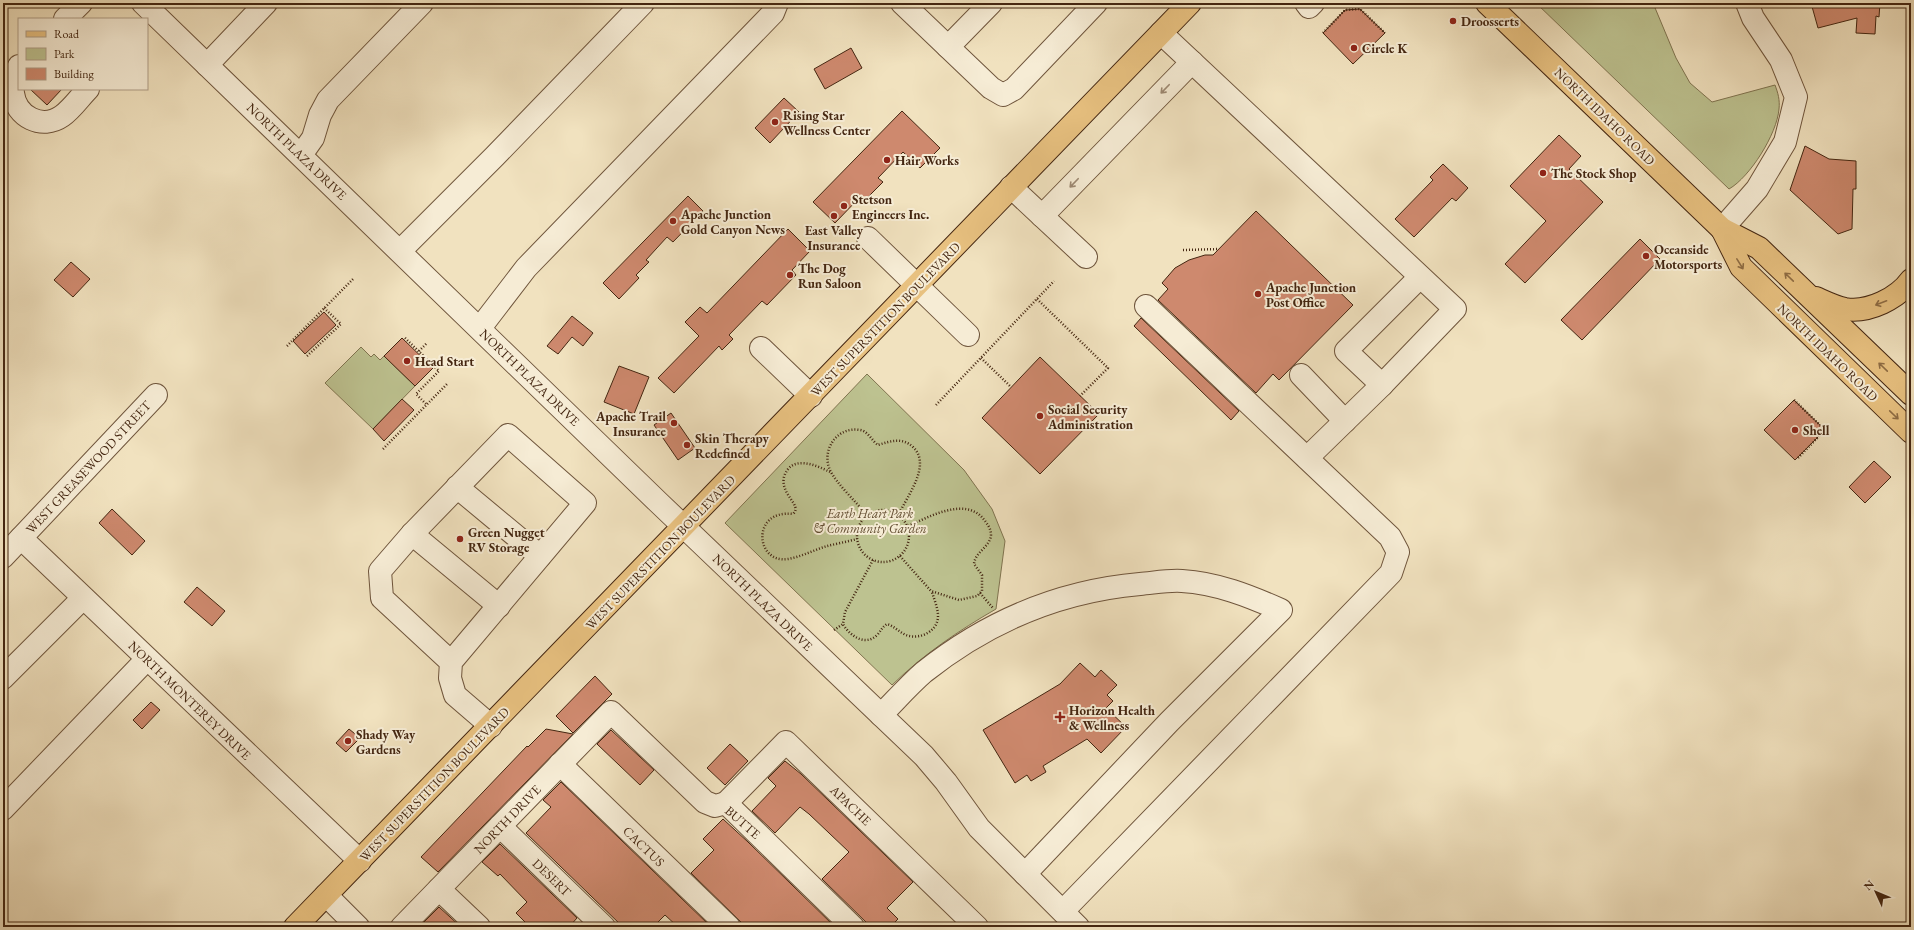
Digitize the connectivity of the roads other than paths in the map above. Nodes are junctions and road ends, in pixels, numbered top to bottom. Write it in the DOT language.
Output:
graph roads {
  1 [pos="81,3"];
  2 [pos="143,3"];
  3 [pos="266,3"];
  4 [pos="422,3"];
  5 [pos="643,3"];
  6 [pos="777,3"];
  7 [pos="902,3"];
  8 [pos="991,3"];
  9 [pos="1096,3"];
  10 [pos="1190,3"];
  11 [pos="1306,3"];
  12 [pos="1313,3"];
  13 [pos="1487,3"];
  14 [pos="1747,3"];
  15 [pos="66,18"];
  16 [pos="153,25"];
  17 [pos="1161,33"];
  18 [pos="948,47"];
  19 [pos="1192,62"];
  20 [pos="207,65"];
  21 [pos="18,68"];
  22 [pos="87,90"];
  23 [pos="301,155"];
  24 [pos="1012,187"];
  25 [pos="1042,216"];
  26 [pos="1722,229"];
  27 [pos="868,238"];
  28 [pos="400,251"];
  29 [pos="1086,258"];
  30 [pos="1420,277"];
  31 [pos="1911,280"];
  32 [pos="917,285"];
  33 [pos="1809,296"];
  34 [pos="1146,306"];
  35 [pos="480,328"];
  36 [pos="968,334"];
  37 [pos="761,348"];
  38 [pos="1301,375"];
  39 [pos="1382,385"];
  40 [pos="1911,394"];
  41 [pos="156,395"];
  42 [pos="811,396"];
  43 [pos="1345,421"];
  44 [pos="1911,432"];
  45 [pos="1307,458"];
  46 [pos="457,487"];
  47 [pos="684,527"];
  48 [pos="412,534"];
  49 [pos="21,538"];
  50 [pos="540,556"];
  51 [pos="3,557"];
  52 [pos="83,598"];
  53 [pos="499,606"];
  54 [pos="147,659"];
  55 [pos="451,662"];
  56 [pos="3,678"];
  57 [pos="611,712"];
  58 [pos="881,715"];
  59 [pos="491,726"];
  60 [pos="560,764"];
  61 [pos="726,804"];
  62 [pos="3,809"];
  63 [pos="500,826"];
  64 [pos="360,861"];
  65 [pos="1025,874"];
  66 [pos="439,889"];
  67 [pos="326,895"];
  68 [pos="1063,911"];
  69 [pos="296,927"];
  70 [pos="358,927"];
  71 [pos="402,927"];
  72 [pos="479,927"];
  73 [pos="604,927"];
  74 [pos="729,927"];
  75 [pos="853,927"];
  76 [pos="977,927"];
  77 [pos="1078,927"];
  1 -- 15 [label="street"];
  2 -- 16 [label="street, NORTH PLAZA DRIVE"];
  3 -- 20 [label="street"];
  4 -- 23 [label="street"];
  5 -- 28 [label="street"];
  6 -- 35 [label="street"];
  7 -- 18 [label="street"];
  8 -- 18 [label="street"];
  9 -- 18 [label="street"];
  10 -- 17 [label="main road, WEST SUPERSTITION BOULEVARD"];
  11 -- 12 [label="street"];
  13 -- 26 [label="main road, NORTH IDAHO ROAD"];
  14 -- 26 [label="street"];
  16 -- 20 [label="street, NORTH PLAZA DRIVE"];
  17 -- 19 [label="street"];
  17 -- 24 [label="main road, WEST SUPERSTITION BOULEVARD"];
  19 -- 25 [label="street, one-way"];
  19 -- 30 [label="street"];
  20 -- 23 [label="street, NORTH PLAZA DRIVE"];
  21 -- 22 [label="street"];
  23 -- 28 [label="street, NORTH PLAZA DRIVE"];
  24 -- 25 [label="street"];
  24 -- 32 [label="main road, WEST SUPERSTITION BOULEVARD"];
  25 -- 29 [label="street"];
  33 -- 26 [label="main road, NORTH IDAHO ROAD, one-way"];
  26 -- 44 [label="main road, NORTH IDAHO ROAD, one-way"];
  27 -- 32 [label="street"];
  28 -- 35 [label="street, NORTH PLAZA DRIVE"];
  30 -- 39 [label="street"];
  30 -- 39 [label="street"];
  31 -- 33 [label="main road, one-way"];
  32 -- 36 [label="street"];
  32 -- 42 [label="main road, WEST SUPERSTITION BOULEVARD"];
  40 -- 33 [label="main road, NORTH IDAHO ROAD, one-way"];
  34 -- 45 [label="street"];
  35 -- 47 [label="street, NORTH PLAZA DRIVE"];
  37 -- 42 [label="street"];
  38 -- 43 [label="street"];
  39 -- 43 [label="street"];
  41 -- 49 [label="street, WEST GREASEWOOD STREET"];
  42 -- 47 [label="main road, WEST SUPERSTITION BOULEVARD"];
  43 -- 45 [label="street"];
  45 -- 68 [label="street"];
  46 -- 48 [label="street"];
  46 -- 50 [label="street"];
  46 -- 50 [label="street"];
  47 -- 58 [label="street, NORTH PLAZA DRIVE"];
  47 -- 59 [label="main road, WEST SUPERSTITION BOULEVARD"];
  48 -- 53 [label="street"];
  48 -- 55 [label="street"];
  49 -- 51 [label="street, WEST GREASEWOOD STREET"];
  49 -- 52 [label="street, NORTH MONTEREY DRIVE"];
  50 -- 53 [label="street"];
  52 -- 54 [label="street, NORTH MONTEREY DRIVE"];
  52 -- 56 [label="street"];
  53 -- 55 [label="street"];
  54 -- 62 [label="street"];
  54 -- 64 [label="street, NORTH MONTEREY DRIVE"];
  55 -- 59 [label="street"];
  57 -- 60 [label="street, NORTH DRIVE"];
  57 -- 61 [label="street, BUTTE"];
  58 -- 65 [label="street, NORTH PLAZA DRIVE"];
  58 -- 65 [label="street"];
  59 -- 64 [label="main road, WEST SUPERSTITION BOULEVARD"];
  60 -- 63 [label="street, NORTH DRIVE"];
  60 -- 74 [label="street, CACTUS"];
  61 -- 75 [label="street, BUTTE"];
  61 -- 76 [label="street, APACHE"];
  63 -- 66 [label="street, NORTH DRIVE"];
  63 -- 73 [label="street, DESERT"];
  64 -- 67 [label="main road, WEST SUPERSTITION BOULEVARD"];
  65 -- 68 [label="street, NORTH PLAZA DRIVE"];
  66 -- 71 [label="street, NORTH DRIVE"];
  66 -- 72 [label="street"];
  67 -- 69 [label="main road, WEST SUPERSTITION BOULEVARD"];
  67 -- 70 [label="street"];
  68 -- 77 [label="street, NORTH PLAZA DRIVE"];
}
